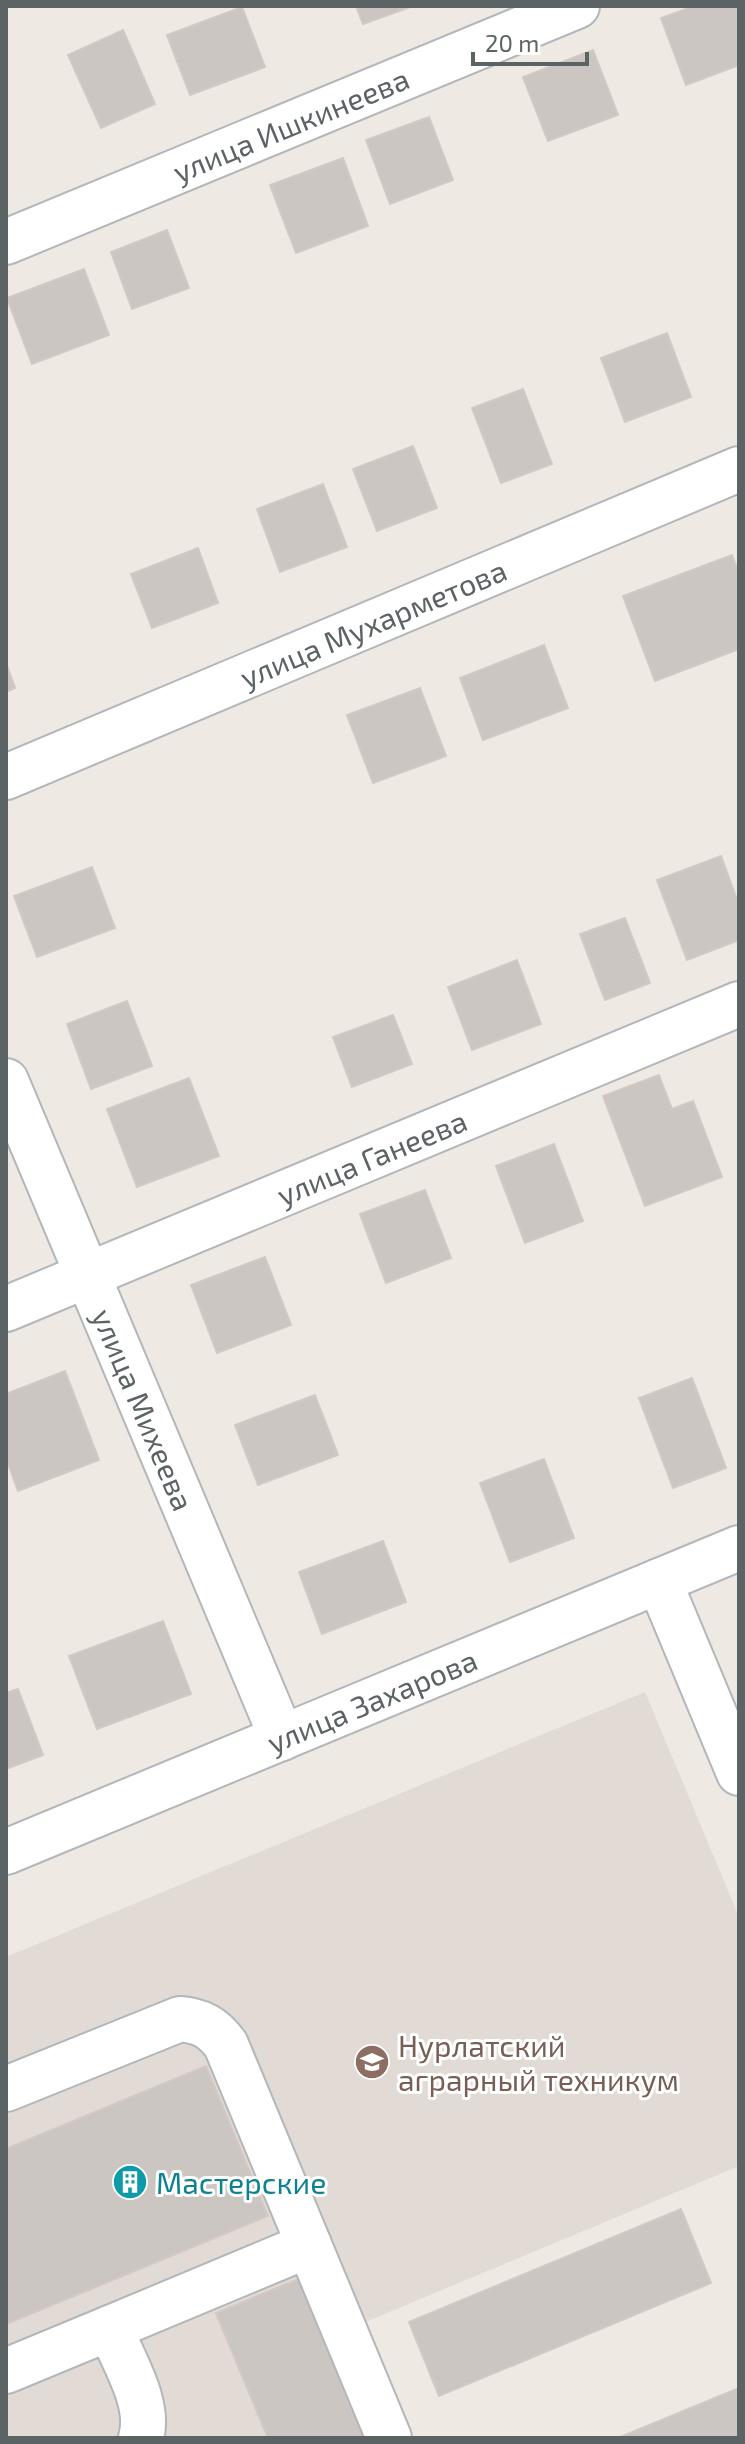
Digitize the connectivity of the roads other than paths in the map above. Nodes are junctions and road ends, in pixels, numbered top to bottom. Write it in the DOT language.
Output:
graph roads {
  1 [pos="577,6"];
  2 [pos="6,242"];
  3 [pos="739,469"];
  4 [pos="6,777"];
  5 [pos="739,1004"];
  6 [pos="6,1081"];
  7 [pos="88,1275"];
  8 [pos="6,1309"];
  9 [pos="739,1548"];
  10 [pos="659,1581"];
  11 [pos="282,1738"];
  12 [pos="739,1773"];
  13 [pos="6,1852"];
  14 [pos="6,2089"];
  15 [pos="309,2245"];
  16 [pos="110,2328"];
  17 [pos="6,2371"];
  18 [pos="141,2438"];
  19 [pos="389,2438"];
  1 -- 2 [label="street, улица Ишкинеева"];
  3 -- 4 [label="street, улица Мухарметова"];
  5 -- 7 [label="street, улица Ганеева"];
  6 -- 7 [label="street, улица Михеева"];
  7 -- 8 [label="street, улица Ганеева"];
  7 -- 11 [label="street, улица Михеева"];
  9 -- 10 [label="street, улица Захарова"];
  10 -- 11 [label="street, улица Захарова"];
  10 -- 12 [label="street"];
  11 -- 13 [label="street, улица Захарова"];
  14 -- 15 [label="street"];
  15 -- 16 [label="street"];
  15 -- 19 [label="street"];
  16 -- 17 [label="street"];
  16 -- 18 [label="street"];
}
